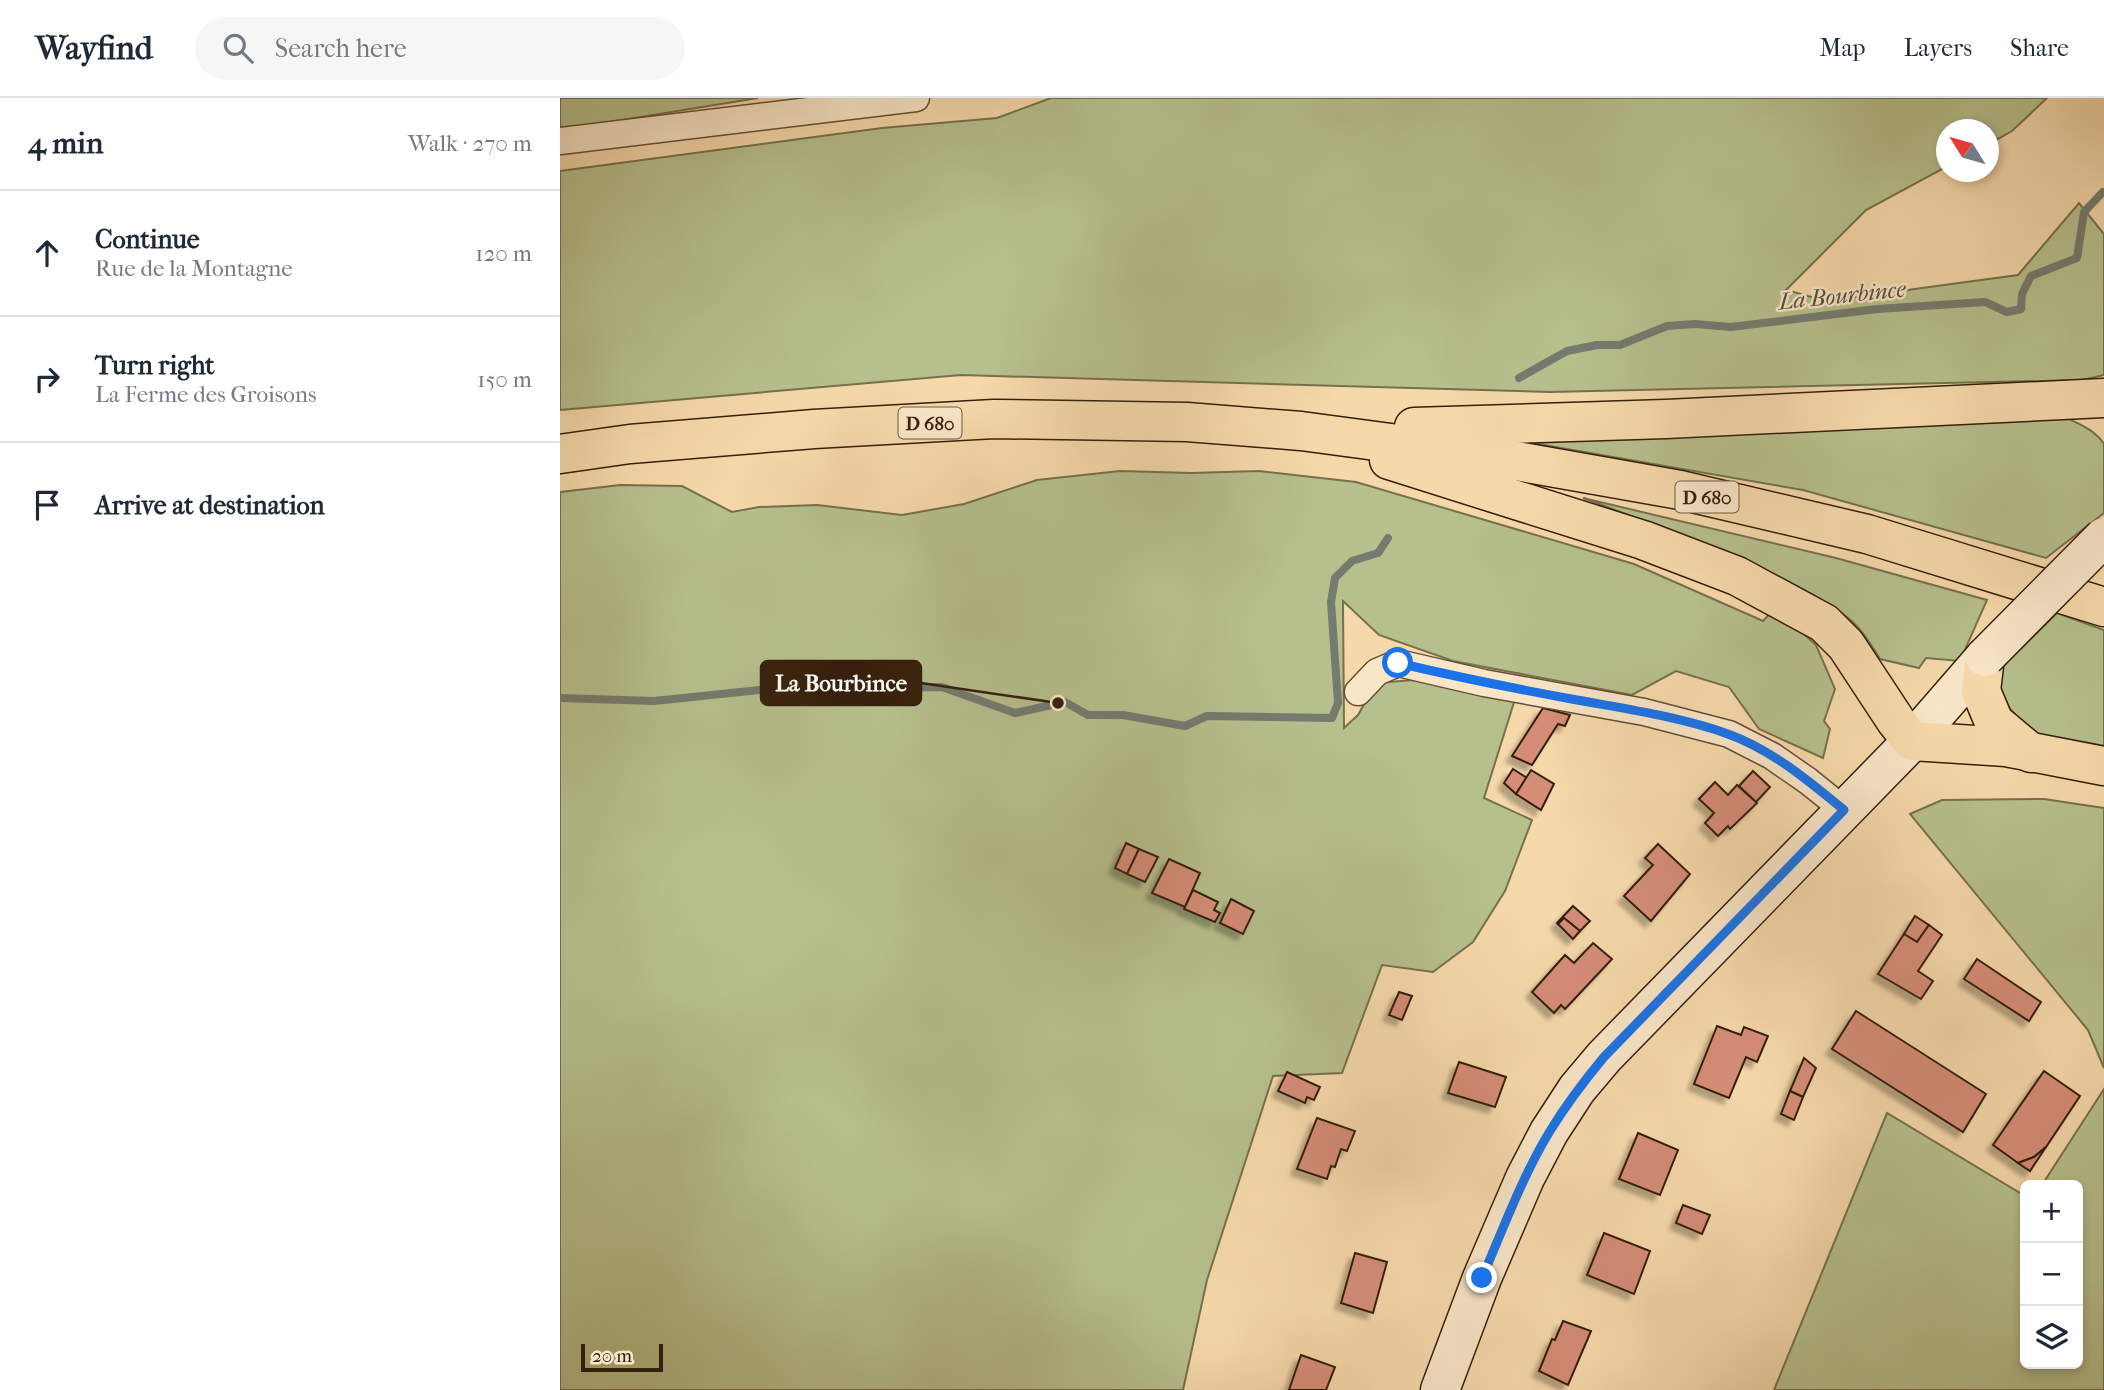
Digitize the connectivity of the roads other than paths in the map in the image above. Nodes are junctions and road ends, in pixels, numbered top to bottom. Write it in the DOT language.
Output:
graph roads {
  1 [pos="916,98"];
  2 [pos="560,141"];
  3 [pos="2097,405"];
  4 [pos="1301,431"];
  5 [pos="560,454"];
  6 [pos="2104,537"];
  7 [pos="2104,607"];
  8 [pos="1985,657"];
  9 [pos="1358,692"];
  10 [pos="1912,741"];
  11 [pos="2031,753"];
  12 [pos="2104,766"];
  13 [pos="1844,810"];
  14 [pos="1440,1390"];
  1 -- 2 [label="street"];
  3 -- 4 [label="main road"];
  4 -- 5 [label="main road, D 680"];
  4 -- 7 [label="main road, D 680"];
  4 -- 10 [label="main road"];
  6 -- 8 [label="main road, bridge"];
  8 -- 10 [label="main road"];
  8 -- 11 [label="main road"];
  9 -- 13 [label="street"];
  10 -- 11 [label="main road"];
  10 -- 13 [label="main road"];
  11 -- 12 [label="main road"];
  13 -- 14 [label="main road"];
}
